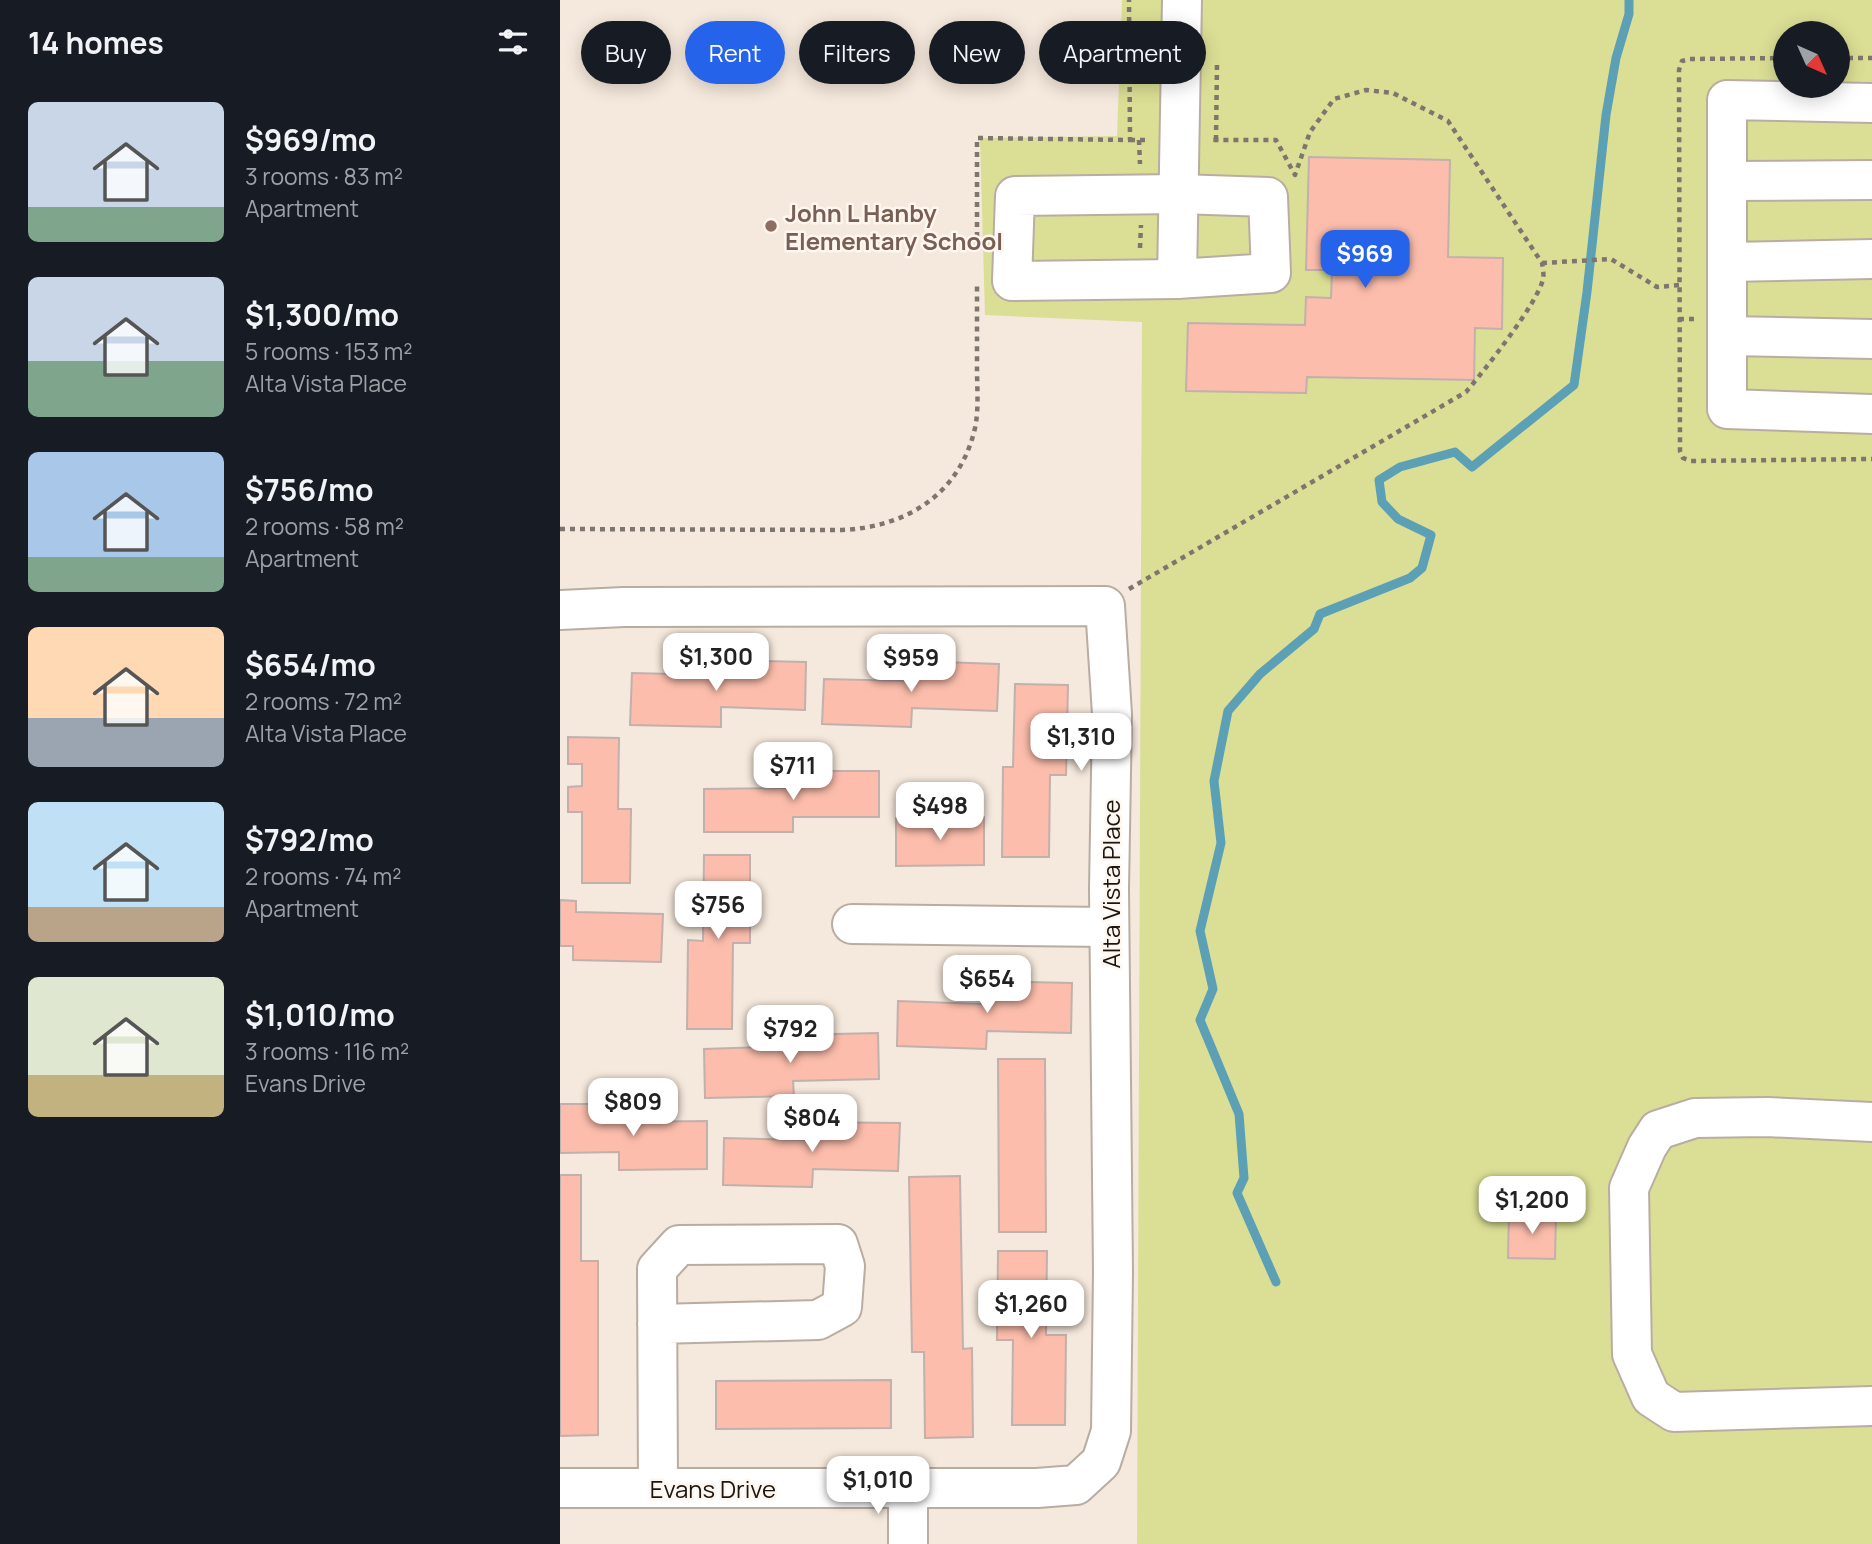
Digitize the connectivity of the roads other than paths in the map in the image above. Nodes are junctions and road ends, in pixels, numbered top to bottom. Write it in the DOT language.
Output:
graph roads {
  1 [pos="1182,0"];
  2 [pos="1872,103"];
  3 [pos="1872,180"];
  4 [pos="1727,181"];
  5 [pos="1179,194"];
  6 [pos="1872,259"];
  7 [pos="1727,262"];
  8 [pos="1177,279"];
  9 [pos="1727,336"];
  10 [pos="1872,339"];
  11 [pos="1872,414"];
  12 [pos="560,610"];
  13 [pos="852,925"];
  14 [pos="1110,927"];
  15 [pos="1872,1122"];
  16 [pos="657,1324"];
  17 [pos="1872,1406"];
  18 [pos="1076,1485"];
  19 [pos="560,1488"];
  20 [pos="908,1488"];
  21 [pos="658,1489"];
  22 [pos="908,1544"];
  1 -- 5 [label="street"];
  2 -- 4 [label="street"];
  3 -- 4 [label="street"];
  4 -- 7 [label="street"];
  5 -- 8 [label="street"];
  5 -- 8 [label="street"];
  5 -- 8 [label="street"];
  6 -- 7 [label="street"];
  7 -- 9 [label="street"];
  9 -- 10 [label="street"];
  9 -- 11 [label="street"];
  12 -- 14 [label="street, Alta Vista Place"];
  13 -- 14 [label="street"];
  14 -- 18 [label="street, Alta Vista Place"];
  15 -- 17 [label="street"];
  16 -- 16 [label="street"];
  16 -- 21 [label="street"];
  18 -- 20 [label="street, Evans Drive"];
  19 -- 21 [label="street, Evans Drive"];
  20 -- 21 [label="street, Evans Drive"];
  20 -- 22 [label="street"];
}
